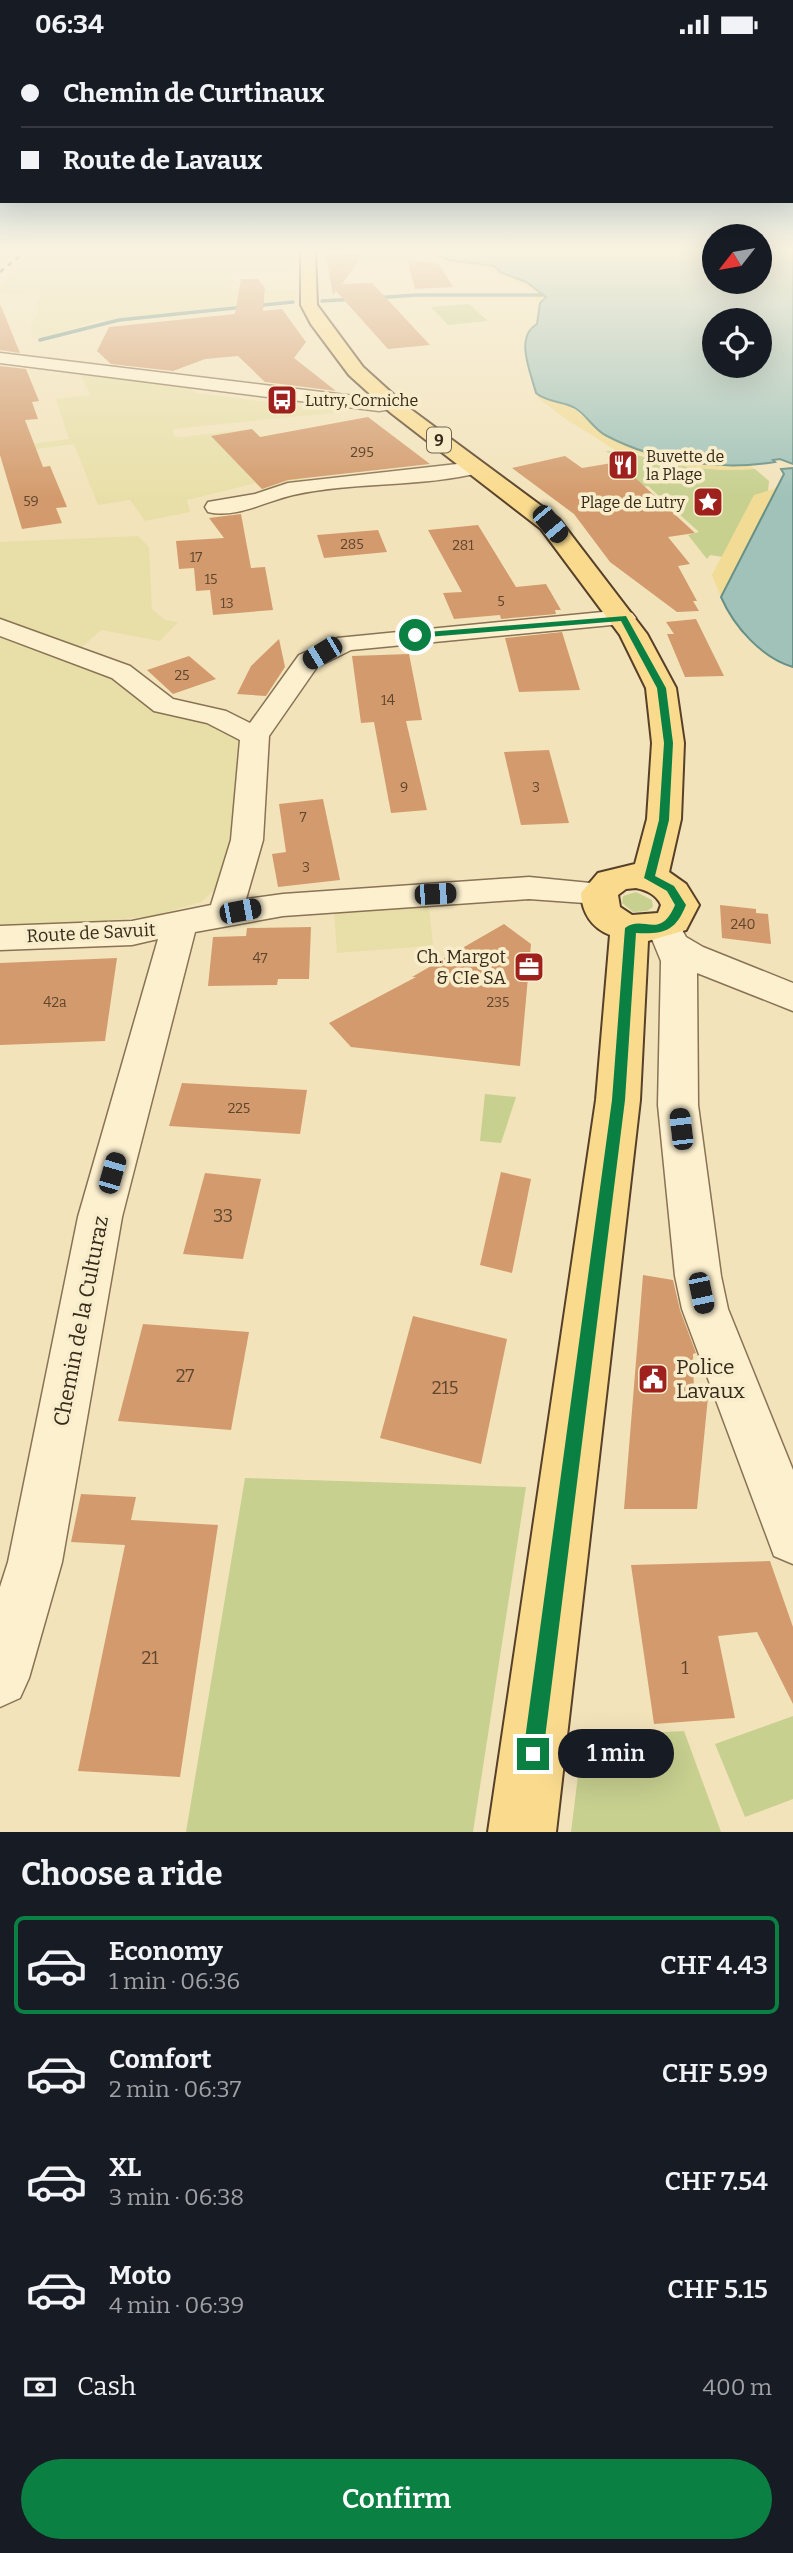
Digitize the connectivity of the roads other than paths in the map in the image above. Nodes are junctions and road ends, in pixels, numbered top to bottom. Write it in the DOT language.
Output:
graph roads {
  1 [pos="326,332"];
  2 [pos="0,358"];
  3 [pos="392,404"];
  4 [pos="475,468"];
  5 [pos="216,507"];
  6 [pos="623,618"];
  7 [pos="0,627"];
  8 [pos="255,736"];
  9 [pos="649,878"];
  10 [pos="225,914"];
  11 [pos="641,923"];
  12 [pos="179,925"];
  13 [pos="0,938"];
  14 [pos="793,998"];
  15 [pos="793,1537"];
  16 [pos="0,1678"];
  17 [pos="522,1832"];
  1 -- 3 [label="main road, 9"];
  2 -- 3 [label="street"];
  3 -- 4 [label="main road, 9"];
  4 -- 5 [label="street"];
  4 -- 6 [label="main road, 9"];
  6 -- 8 [label="street"];
  6 -- 9 [label="main road, 9"];
  7 -- 8 [label="street"];
  8 -- 10 [label="street"];
  9 -- 11 [label="main road"];
  9 -- 11 [label="main road"];
  10 -- 11 [label="street, Route de Savuit"];
  10 -- 12 [label="street, Route de Savuit"];
  11 -- 14 [label="street"];
  11 -- 15 [label="street"];
  11 -- 17 [label="main road"];
  12 -- 13 [label="street, Route de Savuit"];
  12 -- 16 [label="street, Chemin de la Culturaz"];
}
